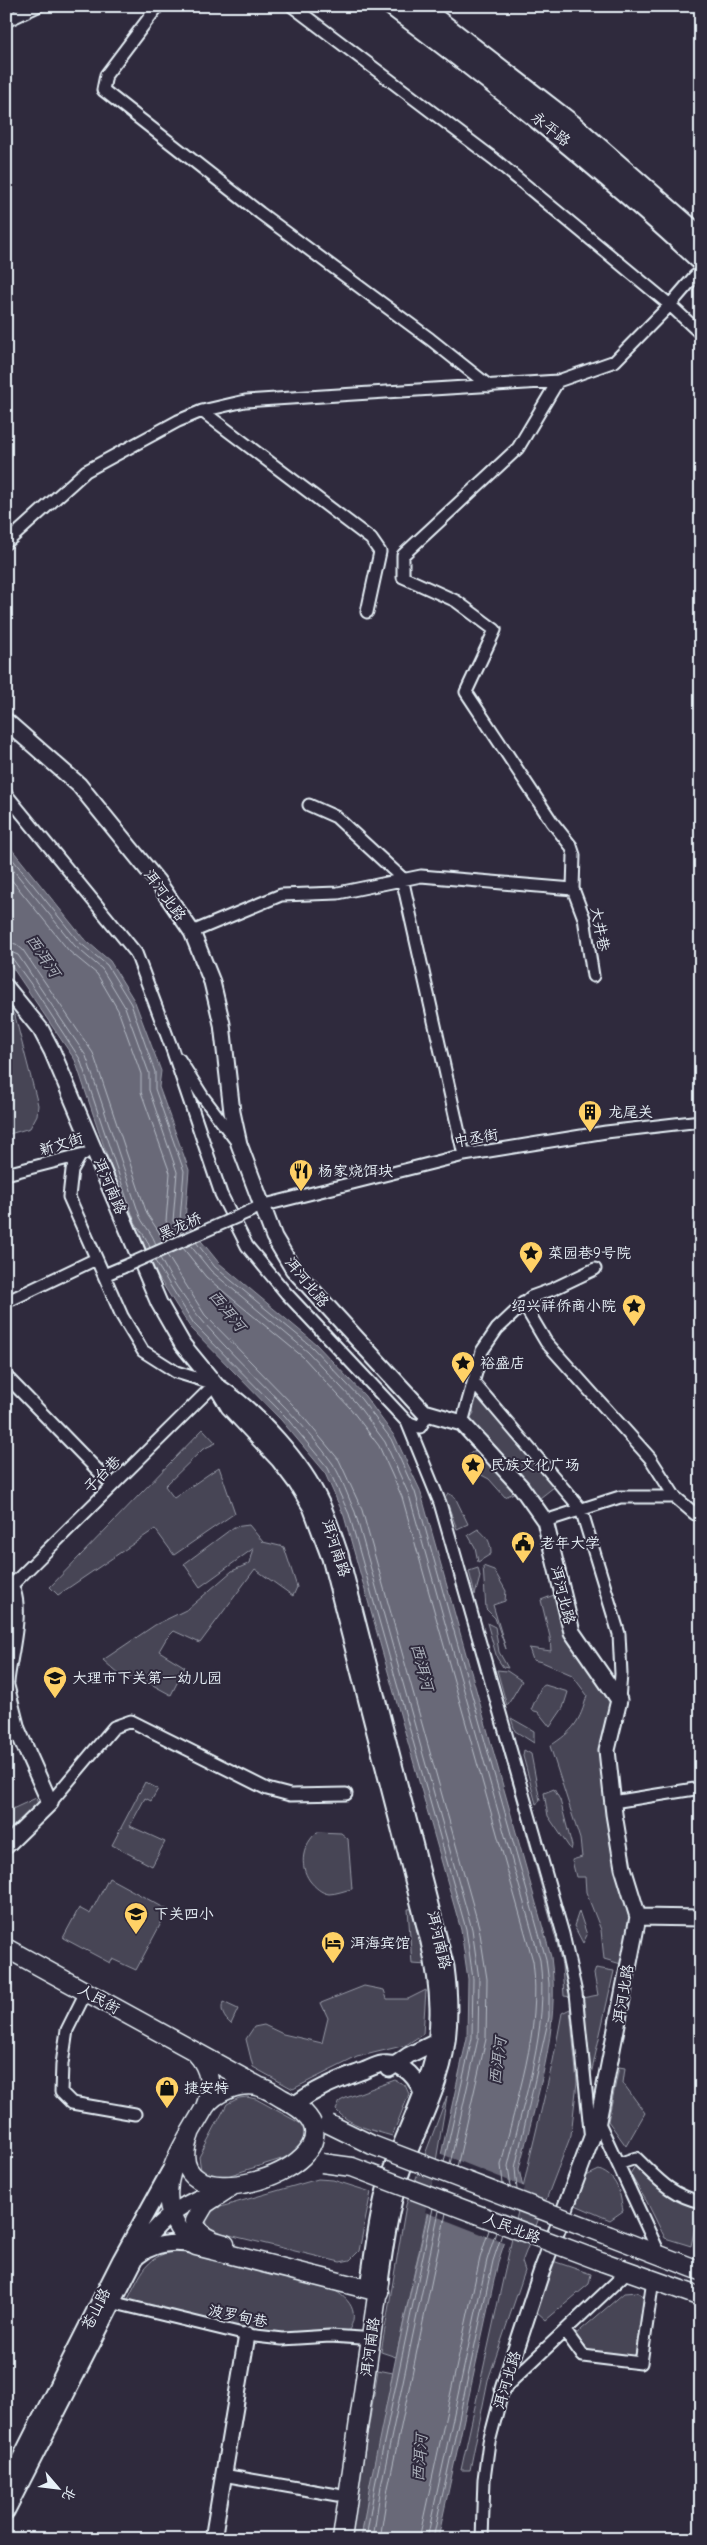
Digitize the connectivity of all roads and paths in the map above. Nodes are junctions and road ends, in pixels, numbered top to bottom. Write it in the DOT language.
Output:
graph roads {
  1 [pos="38,6"];
  2 [pos="158,6"];
  3 [pos="292,6"];
  4 [pos="393,6"];
  5 [pos="418,6"];
  6 [pos="19,11"];
  7 [pos="6,21"];
  8 [pos="701,238"];
  9 [pos="698,268"];
  10 [pos="670,305"];
  11 [pos="701,334"];
  12 [pos="558,381"];
  13 [pos="489,386"];
  14 [pos="202,411"];
  15 [pos="6,543"];
  16 [pos="367,612"];
  17 [pos="6,721"];
  18 [pos="6,794"];
  19 [pos="309,805"];
  20 [pos="402,878"];
  21 [pos="573,889"];
  22 [pos="192,932"];
  23 [pos="593,976"];
  24 [pos="6,987"];
  25 [pos="172,1049"];
  26 [pos="701,1121"];
  27 [pos="239,1144"];
  28 [pos="94,1149"];
  29 [pos="464,1155"];
  30 [pos="80,1156"];
  31 [pos="6,1174"];
  32 [pos="255,1209"];
  33 [pos="96,1259"];
  34 [pos="595,1269"];
  35 [pos="104,1275"];
  36 [pos="6,1302"];
  37 [pos="523,1303"];
  38 [pos="6,1376"];
  39 [pos="474,1383"];
  40 [pos="214,1384"];
  41 [pos="424,1412"];
  42 [pos="407,1422"];
  43 [pos="462,1423"];
  44 [pos="112,1485"];
  45 [pos="675,1497"];
  46 [pos="701,1508"];
  47 [pos="581,1509"];
  48 [pos="545,1521"];
  49 [pos="9,1584"];
  50 [pos="6,1682"];
  51 [pos="6,1686"];
  52 [pos="619,1700"];
  53 [pos="701,1788"];
  54 [pos="346,1794"];
  55 [pos="613,1802"];
  56 [pos="50,1803"];
  57 [pos="6,1846"];
  58 [pos="638,1917"];
  59 [pos="701,1918"];
  60 [pos="6,1948"];
  61 [pos="86,1992"];
  62 [pos="442,2039"];
  63 [pos="192,2049"];
  64 [pos="393,2065"];
  65 [pos="260,2087"];
  66 [pos="422,2093"];
  67 [pos="294,2105"];
  68 [pos="205,2107"];
  69 [pos="426,2112"];
  70 [pos="135,2114"];
  71 [pos="598,2121"];
  72 [pos="190,2134"];
  73 [pos="591,2143"];
  74 [pos="618,2164"];
  75 [pos="172,2166"];
  76 [pos="284,2171"];
  77 [pos="231,2186"];
  78 [pos="701,2202"];
  79 [pos="171,2213"];
  80 [pos="196,2246"];
  81 [pos="660,2255"];
  82 [pos="128,2269"];
  83 [pos="701,2270"];
  84 [pos="628,2271"];
  85 [pos="653,2280"];
  86 [pos="374,2286"];
  87 [pos="701,2297"];
  88 [pos="112,2302"];
  89 [pos="565,2331"];
  90 [pos="247,2335"];
  91 [pos="361,2338"];
  92 [pos="503,2389"];
  93 [pos="224,2475"];
  94 [pos="6,2487"];
  95 [pos="337,2495"];
  96 [pos="6,2512"];
  97 [pos="213,2539"];
  98 [pos="331,2539"];
  99 [pos="342,2539"];
  100 [pos="482,2539"];
  1 -- 6 [label="street"];
  2 -- 13 [label="street"];
  3 -- 10 [label="street"];
  4 -- 9 [label="highway, 永平路"];
  5 -- 8 [label="highway, 永平路"];
  6 -- 7 [label="street"];
  9 -- 10 [label="street"];
  10 -- 11 [label="street"];
  10 -- 12 [label="street"];
  12 -- 13 [label="street"];
  12 -- 21 [label="street"];
  13 -- 14 [label="street"];
  14 -- 15 [label="street"];
  14 -- 16 [label="street"];
  17 -- 22 [label="main road, 洱河北路"];
  18 -- 25 [label="street"];
  19 -- 20 [label="street"];
  20 -- 21 [label="street"];
  20 -- 22 [label="street"];
  20 -- 29 [label="street"];
  21 -- 23 [label="street, 大井巷"];
  22 -- 27 [label="main road, 洱河北路"];
  24 -- 28 [label="main road, 洱河南路"];
  25 -- 27 [label="street"];
  25 -- 42 [label="street"];
  26 -- 29 [label="street, 中丞街"];
  27 -- 32 [label="main road, 洱河北路"];
  28 -- 30 [label="street, 新文街"];
  28 -- 40 [label="main road, 洱河南路"];
  29 -- 32 [label="street, 中丞街"];
  30 -- 31 [label="street, 新文街"];
  30 -- 33 [label="street"];
  32 -- 35 [label="street, 黑龙桥, bridge"];
  32 -- 41 [label="main road, 洱河北路"];
  33 -- 35 [label="street"];
  33 -- 36 [label="street"];
  34 -- 37 [label="street"];
  35 -- 40 [label="street"];
  37 -- 39 [label="street"];
  37 -- 45 [label="street"];
  38 -- 44 [label="street"];
  39 -- 43 [label="street"];
  39 -- 47 [label="street"];
  40 -- 44 [label="street, 子台巷"];
  40 -- 62 [label="main road, 洱河南路"];
  41 -- 42 [label="street"];
  41 -- 43 [label="main road"];
  42 -- 73 [label="street"];
  43 -- 48 [label="main road, 洱河北路"];
  44 -- 49 [label="street, 子台巷"];
  45 -- 46 [label="street"];
  45 -- 47 [label="street"];
  47 -- 48 [label="street"];
  47 -- 52 [label="street"];
  48 -- 52 [label="main road, 洱河北路"];
  49 -- 50 [label="main road"];
  51 -- 56 [label="main road"];
  52 -- 55 [label="main road, 洱河北路"];
  53 -- 55 [label="street"];
  54 -- 56 [label="street"];
  55 -- 58 [label="main road, 洱河北路"];
  56 -- 57 [label="main road"];
  58 -- 59 [label="main road"];
  58 -- 71 [label="main road, 洱河北路"];
  60 -- 61 [label="main road, 人民街"];
  61 -- 63 [label="main road, 人民街"];
  61 -- 70 [label="street"];
  62 -- 64 [label="main road"];
  62 -- 66 [label="main road, 洱河南路"];
  62 -- 69 [label="main road, 洱河南路"];
  63 -- 65 [label="main road, 人民街"];
  63 -- 68 [label="main road"];
  64 -- 66 [label="main road"];
  64 -- 67 [label="main road"];
  65 -- 67 [label="main road"];
  65 -- 68 [label="main road"];
  66 -- 69 [label="main road"];
  66 -- 86 [label="main road, 洱河南路"];
  67 -- 76 [label="main road"];
  67 -- 81 [label="main road, 人民北路, bridge"];
  68 -- 72 [label="main road"];
  69 -- 86 [label="main road, 洱河南路"];
  71 -- 73 [label="main road, 洱河北路"];
  71 -- 74 [label="street"];
  72 -- 75 [label="main road, 苍山路"];
  72 -- 77 [label="main road"];
  73 -- 92 [label="main road, 洱河北路"];
  74 -- 78 [label="street"];
  74 -- 81 [label="street"];
  75 -- 79 [label="main road"];
  75 -- 94 [label="main road, 苍山路"];
  76 -- 77 [label="main road"];
  76 -- 84 [label="main road, 人民北路, bridge"];
  77 -- 79 [label="main road"];
  77 -- 86 [label="main road"];
  79 -- 80 [label="main road"];
  79 -- 82 [label="main road"];
  80 -- 82 [label="main road"];
  80 -- 86 [label="main road"];
  81 -- 83 [label="main road, 人民北路"];
  82 -- 88 [label="main road, 苍山路"];
  84 -- 85 [label="main road, 人民北路"];
  84 -- 89 [label="street"];
  85 -- 87 [label="main road, 人民北路"];
  85 -- 89 [label="street"];
  86 -- 91 [label="main road, 洱河南路"];
  86 -- 99 [label="main road, 洱河南路"];
  88 -- 90 [label="street, 波罗甸巷"];
  88 -- 96 [label="main road, 苍山路"];
  89 -- 92 [label="street"];
  90 -- 91 [label="street, 波罗甸巷"];
  90 -- 93 [label="main road"];
  91 -- 95 [label="main road, 洱河南路"];
  92 -- 100 [label="street, 洱河北路"];
  93 -- 95 [label="street"];
  93 -- 97 [label="main road"];
  95 -- 98 [label="main road, 洱河南路"];
}
